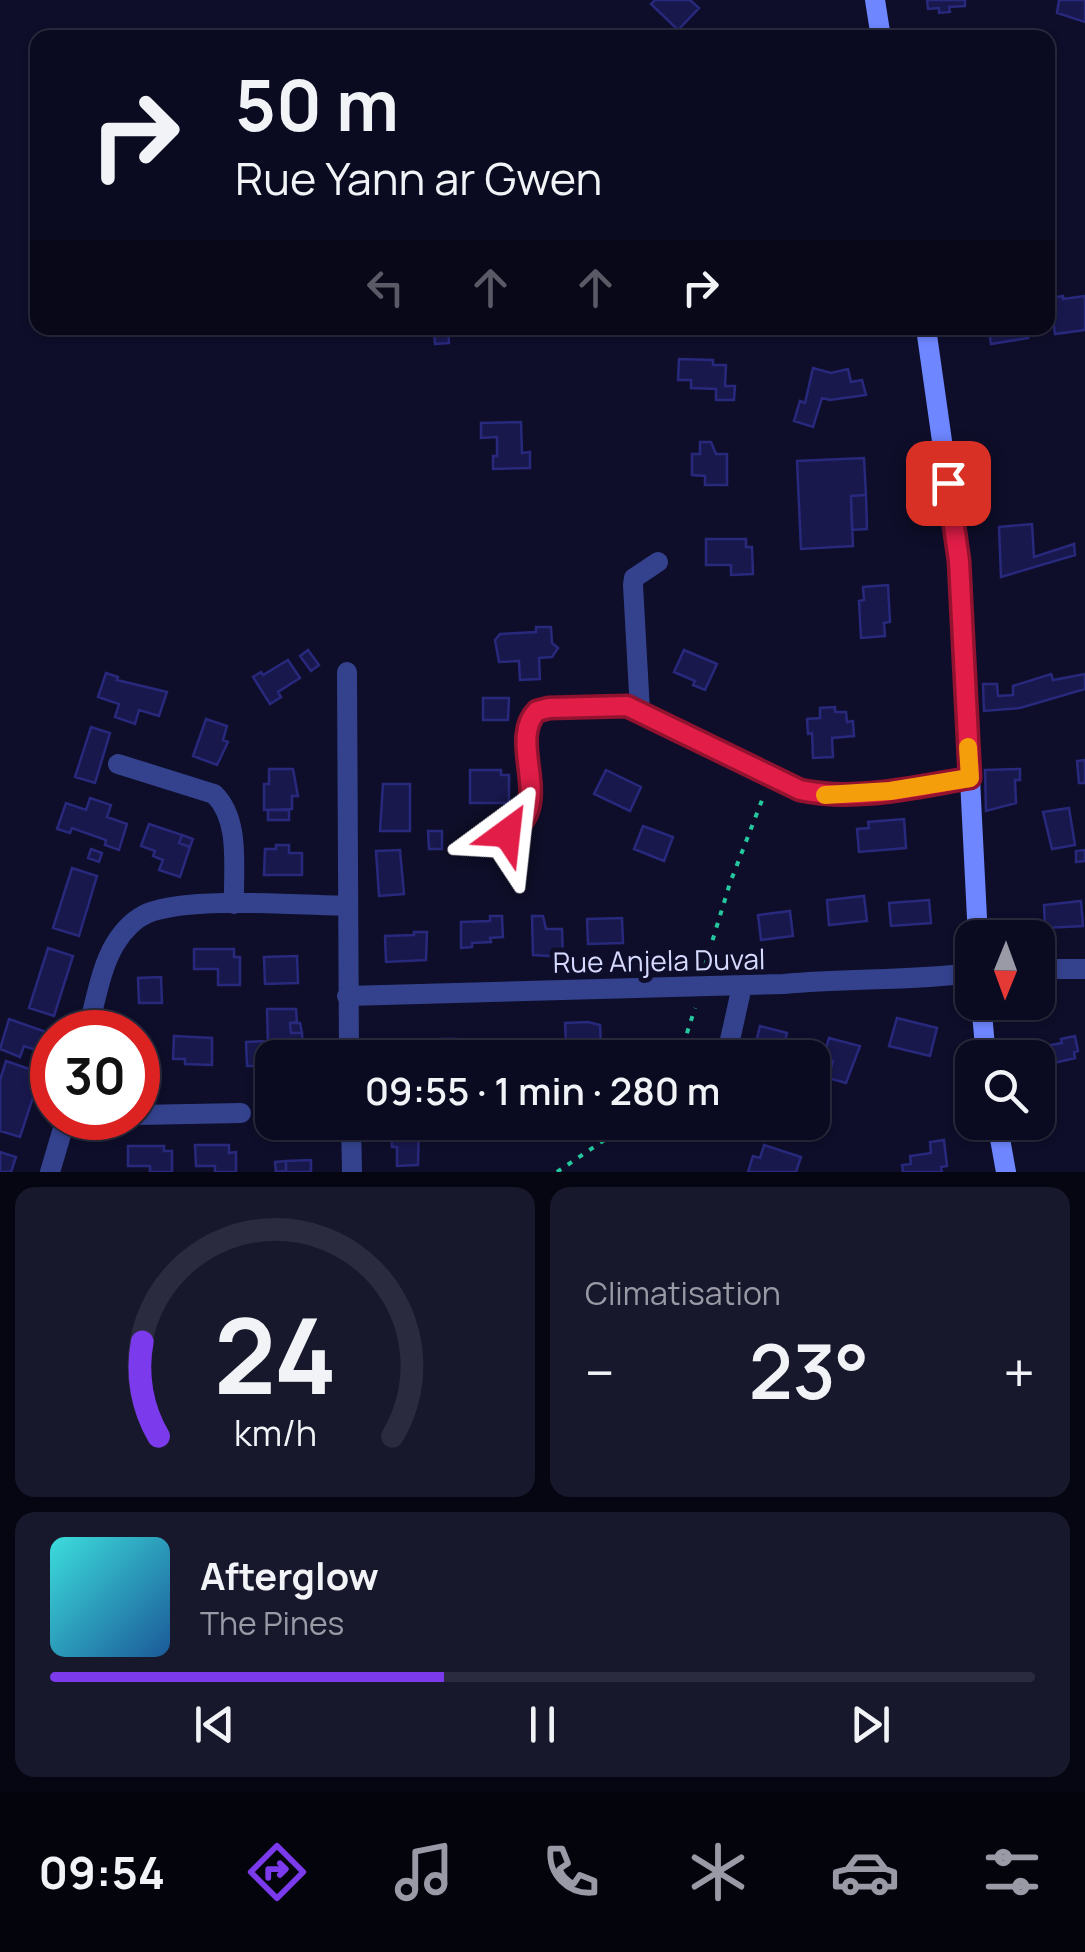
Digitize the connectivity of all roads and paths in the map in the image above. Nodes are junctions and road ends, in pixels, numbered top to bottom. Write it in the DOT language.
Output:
graph roads {
  1 [pos="875,0"];
  2 [pos="881,30"];
  3 [pos="927,335"];
  4 [pos="658,562"];
  5 [pos="347,672"];
  6 [pos="640,712"];
  7 [pos="118,764"];
  8 [pos="772,776"];
  9 [pos="970,778"];
  10 [pos="500,834"];
  11 [pos="234,904"];
  12 [pos="348,906"];
  13 [pos="977,920"];
  14 [pos="1055,969"];
  15 [pos="1085,970"];
  16 [pos="955,975"];
  17 [pos="701,986"];
  18 [pos="742,986"];
  19 [pos="347,996"];
  20 [pos="94,1010"];
  21 [pos="348,1040"];
  22 [pos="684,1040"];
  23 [pos="730,1040"];
  24 [pos="241,1114"];
  25 [pos="160,1115"];
  26 [pos="59,1140"];
  27 [pos="351,1140"];
  28 [pos="604,1140"];
  29 [pos="1000,1140"];
  30 [pos="50,1172"];
  31 [pos="352,1172"];
  32 [pos="557,1172"];
  33 [pos="1006,1172"];
  1 -- 2 [label="main road"];
  3 -- 9 [label="main road"];
  4 -- 6 [label="street"];
  5 -- 12 [label="street"];
  6 -- 8 [label="street"];
  6 -- 10 [label="street"];
  7 -- 11 [label="street"];
  8 -- 9 [label="street"];
  8 -- 17 [label="path"];
  9 -- 13 [label="main road"];
  11 -- 12 [label="street"];
  11 -- 20 [label="street"];
  12 -- 19 [label="street"];
  14 -- 15 [label="street"];
  16 -- 18 [label="street, Rue Anjela Duval"];
  17 -- 18 [label="street, Rue Anjela Duval"];
  17 -- 19 [label="street, Rue Anjela Duval"];
  17 -- 22 [label="path"];
  18 -- 23 [label="street"];
  19 -- 21 [label="street"];
  24 -- 25 [label="street"];
  26 -- 30 [label="street"];
  27 -- 31 [label="street"];
  28 -- 32 [label="path"];
  29 -- 33 [label="main road"];
}
